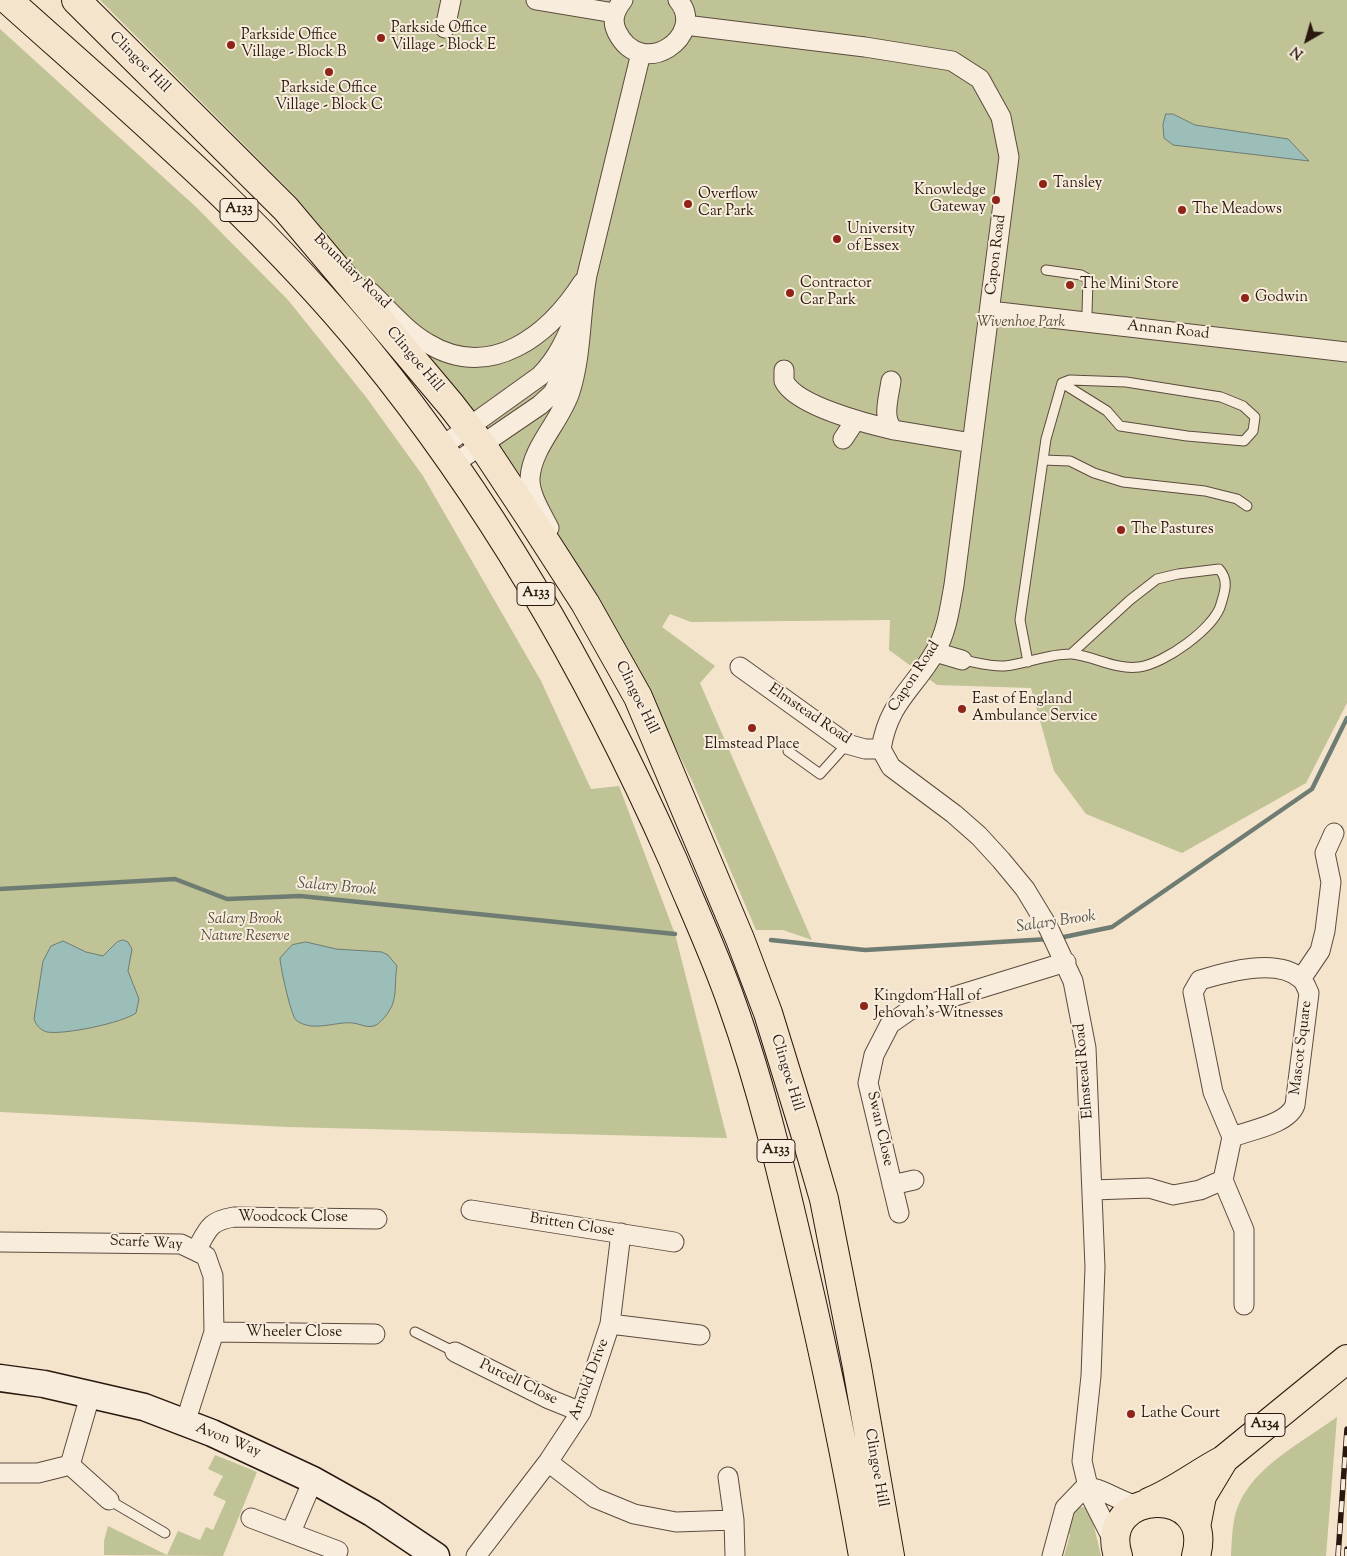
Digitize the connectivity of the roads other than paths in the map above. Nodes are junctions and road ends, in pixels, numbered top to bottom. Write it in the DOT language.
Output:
graph roads {
  1 [pos="8,0"];
  2 [pos="76,0"];
  3 [pos="451,0"];
  4 [pos="536,0"];
  5 [pos="678,0"];
  6 [pos="618,7"];
  7 [pos="685,25"];
  8 [pos="445,28"];
  9 [pos="641,54"];
  10 [pos="286,209"];
  11 [pos="1046,270"];
  12 [pos="587,275"];
  13 [pos="582,302"];
  14 [pos="990,311"];
  15 [pos="1086,313"];
  16 [pos="582,332"];
  17 [pos="1347,352"];
  18 [pos="784,370"];
  19 [pos="891,381"];
  20 [pos="1062,383"];
  21 [pos="854,421"];
  22 [pos="894,430"];
  23 [pos="475,436"];
  24 [pos="843,440"];
  25 [pos="972,442"];
  26 [pos="447,456"];
  27 [pos="1043,460"];
  28 [pos="1247,506"];
  29 [pos="585,603"];
  30 [pos="936,652"];
  31 [pos="1071,654"];
  32 [pos="962,660"];
  33 [pos="1028,662"];
  34 [pos="740,667"];
  35 [pos="847,744"];
  36 [pos="881,749"];
  37 [pos="788,751"];
  38 [pos="1334,833"];
  39 [pos="1062,954"];
  40 [pos="1301,979"];
  41 [pos="1232,1137"];
  42 [pos="914,1180"];
  43 [pos="1223,1180"];
  44 [pos="892,1185"];
  45 [pos="1093,1190"];
  46 [pos="471,1210"];
  47 [pos="899,1213"];
  48 [pos="377,1219"];
  49 [pos="621,1233"];
  50 [pos="0,1242"];
  51 [pos="674,1242"];
  52 [pos="196,1250"];
  53 [pos="1244,1305"];
  54 [pos="610,1324"];
  55 [pos="214,1332"];
  56 [pos="415,1332"];
  57 [pos="375,1334"];
  58 [pos="700,1336"];
  59 [pos="455,1352"];
  60 [pos="1347,1360"];
  61 [pos="0,1378"];
  62 [pos="90,1396"];
  63 [pos="581,1412"];
  64 [pos="185,1423"];
  65 [pos="1224,1460"];
  66 [pos="548,1462"];
  67 [pos="70,1465"];
  68 [pos="0,1474"];
  69 [pos="728,1477"];
  70 [pos="313,1480"];
  71 [pos="1089,1486"];
  72 [pos="109,1500"];
  73 [pos="1144,1504"];
  74 [pos="251,1518"];
  75 [pos="734,1520"];
  76 [pos="291,1532"];
  77 [pos="165,1533"];
  78 [pos="1198,1547"];
  79 [pos="338,1550"];
  80 [pos="1117,1551"];
  81 [pos="436,1556"];
  82 [pos="476,1556"];
  83 [pos="735,1556"];
  84 [pos="863,1556"];
  85 [pos="890,1556"];
  86 [pos="1052,1556"];
  1 -- 26 [label="main road, Clingoe Hill / A133"];
  2 -- 10 [label="main road, Clingoe Hill / A133"];
  3 -- 8 [label="street"];
  4 -- 6 [label="street"];
  5 -- 7 [label="street"];
  6 -- 9 [label="street"];
  7 -- 9 [label="street"];
  7 -- 14 [label="street, Capon Road"];
  9 -- 12 [label="street, Boundary Road"];
  10 -- 12 [label="street, Boundary Road"];
  10 -- 23 [label="main road, Clingoe Hill / A133"];
  11 -- 15 [label="lane"];
  12 -- 13 [label="street, Boundary Road"];
  13 -- 16 [label="street, Boundary Road"];
  13 -- 23 [label="street, Boundary Road"];
  14 -- 17 [label="street, Annan Road"];
  14 -- 25 [label="street, Capon Road"];
  16 -- 23 [label="street, Boundary Road"];
  16 -- 29 [label="street, Boundary Road"];
  18 -- 21 [label="street"];
  19 -- 22 [label="street"];
  20 -- 20 [label="lane"];
  20 -- 27 [label="lane"];
  21 -- 22 [label="street"];
  21 -- 24 [label="street"];
  22 -- 25 [label="street"];
  23 -- 26 [label="street, Boundary Road"];
  23 -- 29 [label="main road, Clingoe Hill / A133"];
  25 -- 30 [label="street, Capon Road"];
  26 -- 84 [label="main road, Clingoe Hill / A133"];
  27 -- 28 [label="lane"];
  27 -- 33 [label="lane"];
  29 -- 85 [label="main road, Clingoe Hill / A133"];
  30 -- 32 [label="street"];
  30 -- 36 [label="street, Capon Road"];
  31 -- 31 [label="lane"];
  31 -- 33 [label="lane"];
  32 -- 33 [label="lane"];
  34 -- 35 [label="street, Elmstead Road"];
  35 -- 36 [label="street, Elmstead Road"];
  35 -- 37 [label="lane"];
  36 -- 39 [label="street, Elmstead Road"];
  38 -- 40 [label="street"];
  39 -- 44 [label="street, Swan Close"];
  39 -- 45 [label="street, Elmstead Road"];
  40 -- 41 [label="street, Mascot Square"];
  40 -- 41 [label="street, Mascot Square"];
  41 -- 43 [label="street"];
  42 -- 44 [label="street, Swan Close"];
  43 -- 45 [label="street"];
  43 -- 53 [label="street"];
  44 -- 47 [label="street, Swan Close"];
  45 -- 71 [label="street, Elmstead Road"];
  46 -- 49 [label="street, Britten Close"];
  48 -- 52 [label="street, Woodcock Close"];
  49 -- 51 [label="street, Britten Close"];
  49 -- 54 [label="street, Arnold Drive"];
  50 -- 52 [label="street, Scarfe Way"];
  52 -- 55 [label="street, Scarfe Way"];
  54 -- 58 [label="street"];
  54 -- 63 [label="street, Arnold Drive"];
  55 -- 57 [label="street, Wheeler Close"];
  55 -- 64 [label="street, Scarfe Way"];
  56 -- 59 [label="lane"];
  59 -- 63 [label="street, Purcell Close"];
  60 -- 65 [label="main road, A134"];
  61 -- 62 [label="street, Avon Way"];
  62 -- 64 [label="street, Avon Way"];
  62 -- 67 [label="street"];
  63 -- 66 [label="street, Arnold Drive"];
  64 -- 70 [label="street, Avon Way"];
  65 -- 73 [label="main road, A134"];
  65 -- 78 [label="main road, A134"];
  66 -- 75 [label="street"];
  66 -- 82 [label="street, Arnold Drive"];
  67 -- 68 [label="street"];
  67 -- 72 [label="street"];
  69 -- 75 [label="street"];
  70 -- 76 [label="street"];
  70 -- 81 [label="street, Avon Way"];
  71 -- 73 [label="street"];
  71 -- 80 [label="street, Elmstead Road"];
  71 -- 86 [label="street"];
  72 -- 77 [label="lane"];
  73 -- 78 [label="main road, A134"];
  73 -- 80 [label="main road, A134"];
  74 -- 76 [label="street"];
  75 -- 83 [label="street"];
  76 -- 79 [label="street"];
}
